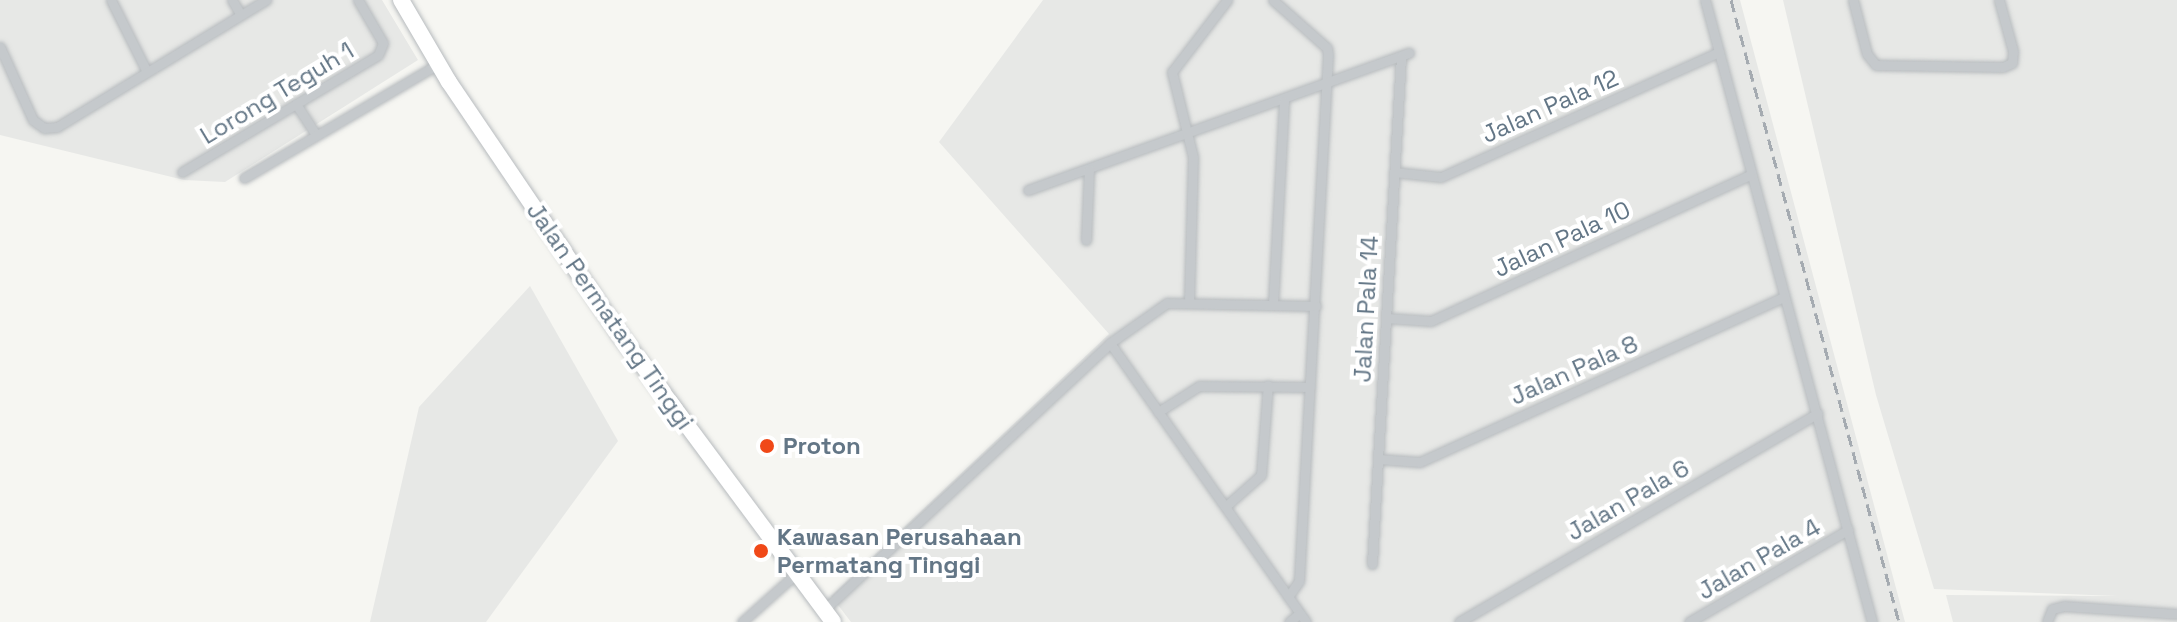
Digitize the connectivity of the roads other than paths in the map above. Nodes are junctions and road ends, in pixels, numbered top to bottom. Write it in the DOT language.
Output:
graph roads {
  1 [pos="111,0"];
  2 [pos="232,0"];
  3 [pos="266,0"];
  4 [pos="358,0"];
  5 [pos="401,0"];
  6 [pos="1227,0"];
  7 [pos="1273,0"];
  8 [pos="1705,0"];
  9 [pos="1853,0"];
  10 [pos="1999,0"];
  11 [pos="241,15"];
  12 [pos="0,47"];
  13 [pos="1719,52"];
  14 [pos="438,64"];
  15 [pos="147,72"];
  16 [pos="1327,85"];
  17 [pos="1284,101"];
  18 [pos="296,104"];
  19 [pos="316,135"];
  20 [pos="1188,136"];
  21 [pos="1089,169"];
  22 [pos="182,172"];
  23 [pos="1394,172"];
  24 [pos="1750,175"];
  25 [pos="244,178"];
  26 [pos="1028,190"];
  27 [pos="1086,240"];
  28 [pos="1783,297"];
  29 [pos="1189,301"];
  30 [pos="1273,304"];
  31 [pos="1316,306"];
  32 [pos="1386,318"];
  33 [pos="1110,343"];
  34 [pos="1268,385"];
  35 [pos="1310,387"];
  36 [pos="1158,412"];
  37 [pos="1818,413"];
  38 [pos="1378,459"];
  39 [pos="1226,506"];
  40 [pos="1848,530"];
  41 [pos="1372,564"];
  42 [pos="798,572"];
  43 [pos="1288,597"];
  44 [pos="2177,614"];
  45 [pos="829,616"];
  46 [pos="1302,618"];
  47 [pos="742,622"];
  48 [pos="1289,622"];
  49 [pos="1459,622"];
  50 [pos="1689,622"];
  51 [pos="1872,622"];
  52 [pos="2047,622"];
  1 -- 15 [label="street"];
  2 -- 11 [label="street"];
  3 -- 11 [label="street"];
  4 -- 18 [label="street, Lorong Teguh 1"];
  5 -- 14 [label="highway, Jalan Permatang Tinggi"];
  6 -- 20 [label="street"];
  7 -- 16 [label="street"];
  8 -- 13 [label="street"];
  9 -- 10 [label="street"];
  11 -- 15 [label="street"];
  12 -- 15 [label="street"];
  13 -- 23 [label="street, Jalan Pala 12"];
  13 -- 24 [label="street"];
  14 -- 19 [label="street"];
  14 -- 42 [label="highway, Jalan Permatang Tinggi"];
  16 -- 17 [label="street"];
  16 -- 23 [label="street, Jalan Pala 14"];
  16 -- 31 [label="street"];
  17 -- 20 [label="street"];
  17 -- 30 [label="street"];
  18 -- 19 [label="street"];
  18 -- 22 [label="street, Lorong Teguh 1"];
  19 -- 25 [label="street"];
  20 -- 21 [label="street"];
  20 -- 29 [label="street"];
  21 -- 26 [label="street"];
  21 -- 27 [label="street"];
  23 -- 32 [label="street, Jalan Pala 14"];
  24 -- 28 [label="street"];
  24 -- 32 [label="street, Jalan Pala 10"];
  28 -- 37 [label="street"];
  28 -- 38 [label="street, Jalan Pala 8"];
  29 -- 30 [label="street"];
  29 -- 33 [label="street"];
  30 -- 31 [label="street"];
  31 -- 35 [label="street"];
  32 -- 38 [label="street, Jalan Pala 14"];
  33 -- 36 [label="street"];
  33 -- 45 [label="street"];
  34 -- 35 [label="street"];
  34 -- 36 [label="street"];
  34 -- 39 [label="street"];
  35 -- 43 [label="street"];
  36 -- 39 [label="street"];
  37 -- 40 [label="street"];
  37 -- 49 [label="street, Jalan Pala 6"];
  38 -- 41 [label="street, Jalan Pala 14"];
  39 -- 43 [label="street"];
  40 -- 50 [label="street, Jalan Pala 4"];
  40 -- 51 [label="street"];
  42 -- 45 [label="highway, Jalan Permatang Tinggi"];
  42 -- 47 [label="street"];
  43 -- 46 [label="street"];
  44 -- 52 [label="street"];
  46 -- 48 [label="street"];
}
